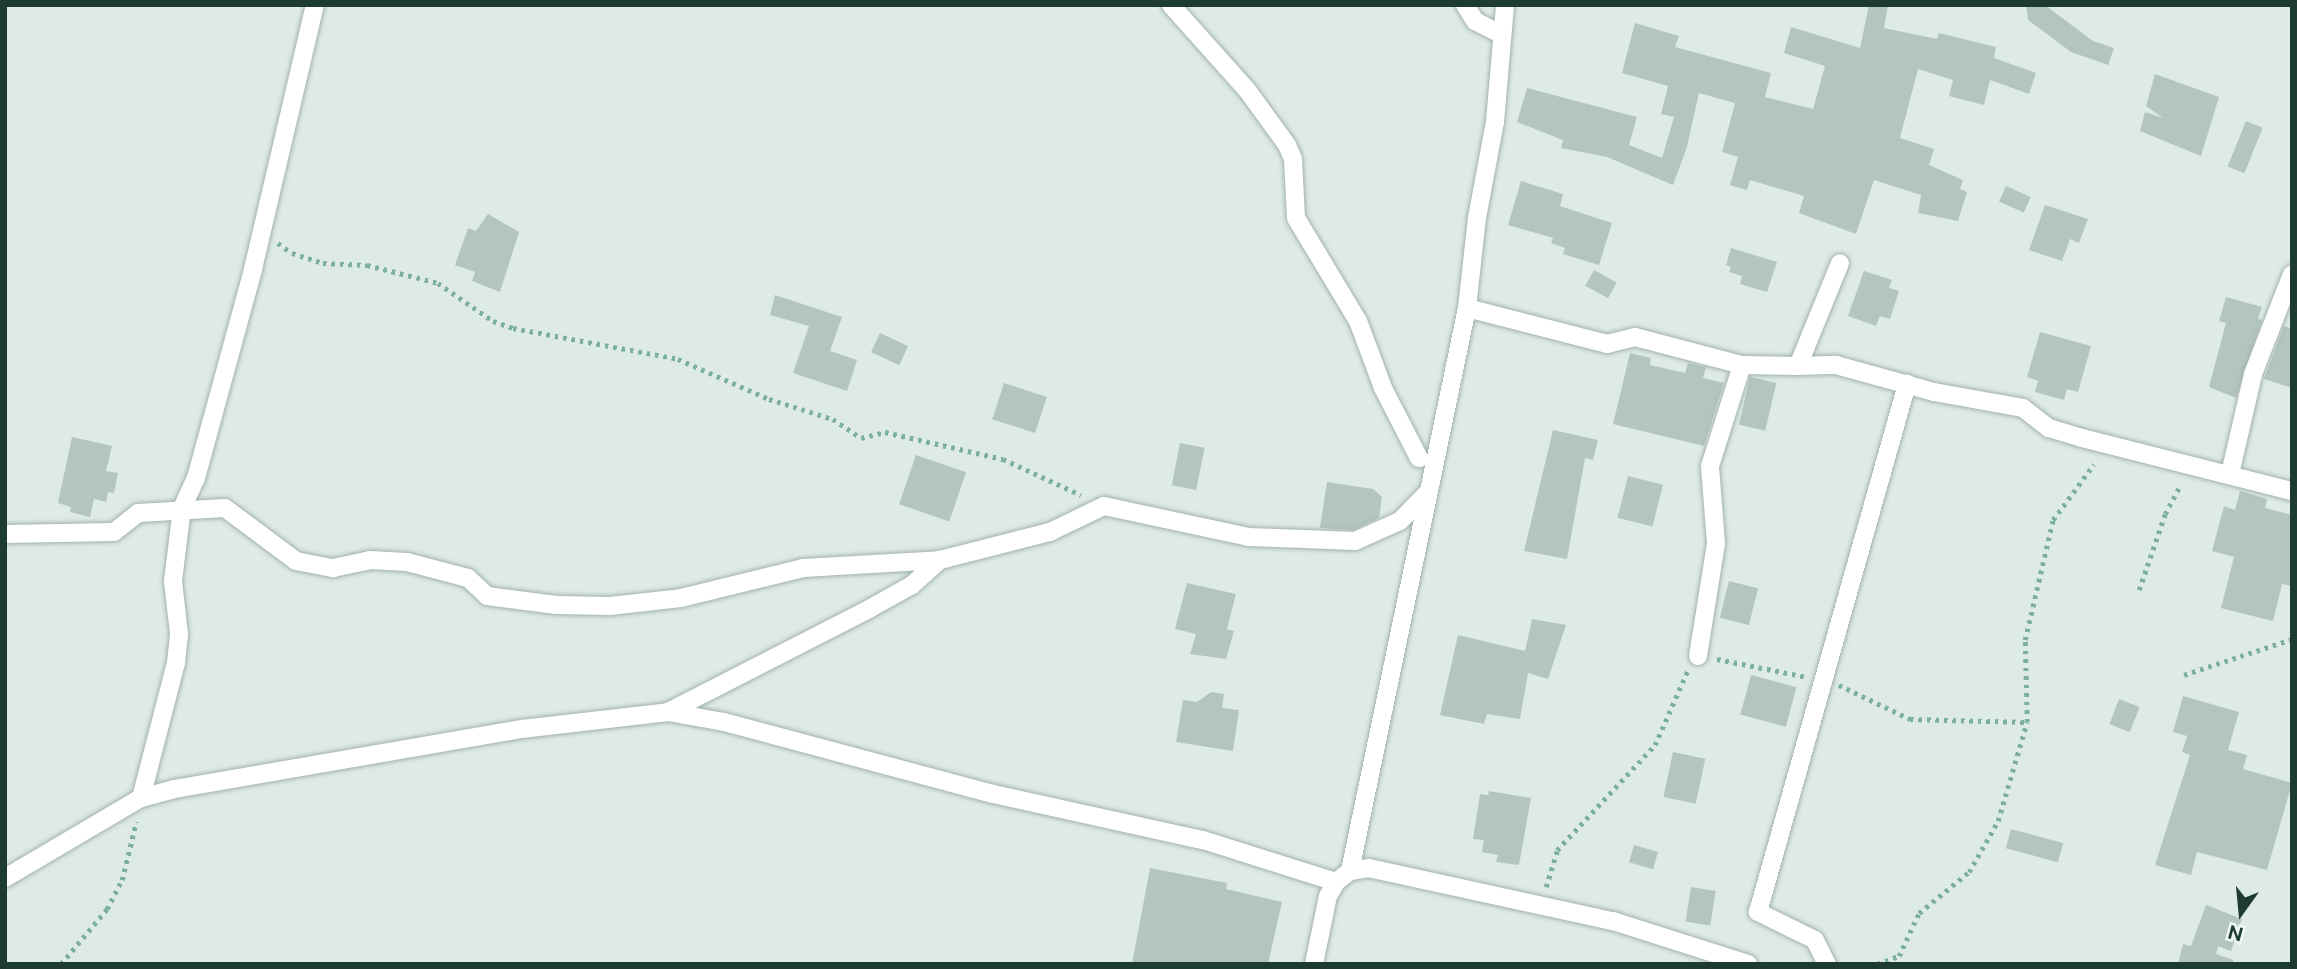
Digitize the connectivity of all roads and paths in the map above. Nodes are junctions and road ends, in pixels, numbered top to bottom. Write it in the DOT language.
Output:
graph roads {
  1 [pos="315,5"];
  2 [pos="1171,5"];
  3 [pos="1465,5"];
  4 [pos="1506,5"];
  5 [pos="1500,34"];
  6 [pos="262,231"];
  7 [pos="1840,263"];
  8 [pos="2292,274"];
  9 [pos="1467,308"];
  10 [pos="1742,365"];
  11 [pos="1798,366"];
  12 [pos="1907,384"];
  13 [pos="1419,458"];
  14 [pos="2094,464"];
  15 [pos="2196,468"];
  16 [pos="2230,474"];
  17 [pos="2292,491"];
  18 [pos="1426,494"];
  19 [pos="1104,506"];
  20 [pos="182,508"];
  21 [pos="5,534"];
  22 [pos="940,560"];
  23 [pos="2139,590"];
  24 [pos="2292,639"];
  25 [pos="1698,656"];
  26 [pos="2184,675"];
  27 [pos="1825,681"];
  28 [pos="668,712"];
  29 [pos="2026,722"];
  30 [pos="141,798"];
  31 [pos="1343,877"];
  32 [pos="5,878"];
  33 [pos="1542,905"];
  34 [pos="61,964"];
  35 [pos="1314,964"];
  36 [pos="1748,964"];
  37 [pos="1827,964"];
  38 [pos="1877,964"];
  1 -- 6 [label="street"];
  2 -- 13 [label="street"];
  3 -- 5 [label="street"];
  4 -- 5 [label="street"];
  5 -- 9 [label="street"];
  6 -- 19 [label="path"];
  6 -- 20 [label="street"];
  7 -- 11 [label="street"];
  8 -- 16 [label="street"];
  9 -- 10 [label="street"];
  9 -- 18 [label="street"];
  10 -- 11 [label="street"];
  10 -- 25 [label="street"];
  11 -- 12 [label="street"];
  12 -- 15 [label="street"];
  12 -- 27 [label="street"];
  14 -- 29 [label="path"];
  15 -- 16 [label="street"];
  15 -- 23 [label="path"];
  16 -- 17 [label="street"];
  18 -- 19 [label="street"];
  18 -- 31 [label="street"];
  19 -- 22 [label="street"];
  20 -- 21 [label="street"];
  20 -- 22 [label="street"];
  20 -- 30 [label="street"];
  22 -- 28 [label="street"];
  24 -- 26 [label="path"];
  25 -- 27 [label="path"];
  25 -- 33 [label="path"];
  27 -- 29 [label="path"];
  27 -- 37 [label="street"];
  28 -- 30 [label="street"];
  28 -- 31 [label="street"];
  29 -- 38 [label="path"];
  30 -- 32 [label="street"];
  30 -- 34 [label="path"];
  31 -- 33 [label="street"];
  31 -- 35 [label="street"];
  33 -- 36 [label="street"];
}
